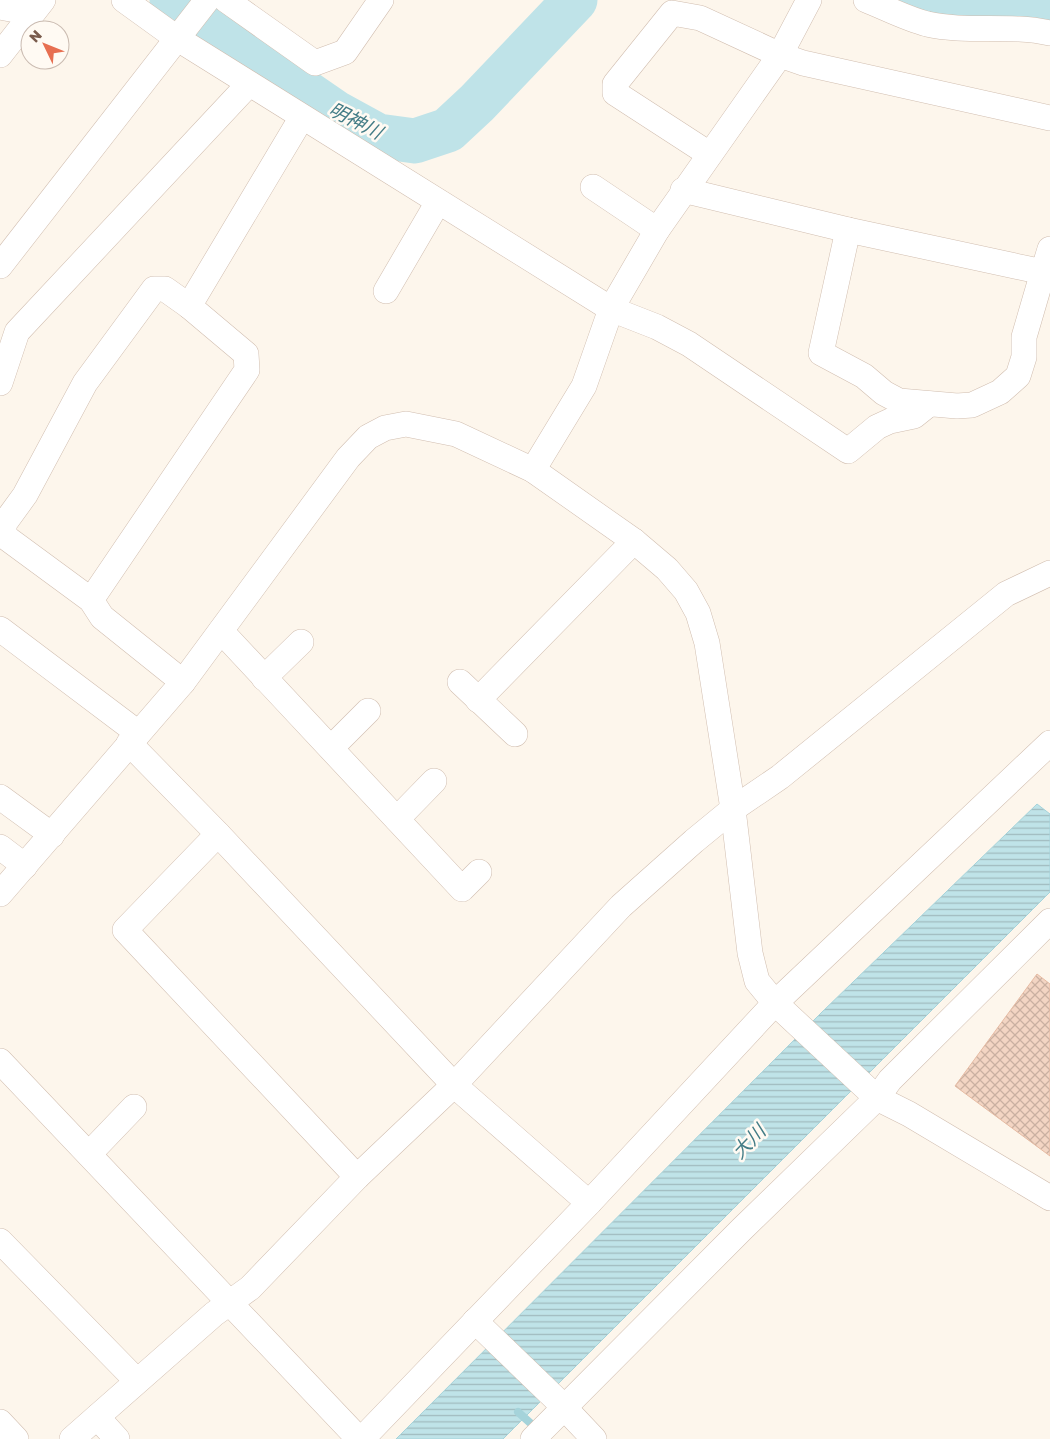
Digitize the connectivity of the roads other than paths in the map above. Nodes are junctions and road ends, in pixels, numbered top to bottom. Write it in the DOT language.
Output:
graph roads {
  1 [pos="124,0"];
  2 [pos="381,0"];
  3 [pos="809,0"];
  4 [pos="866,0"];
  5 [pos="213,1"];
  6 [pos="0,7"];
  7 [pos="38,7"];
  8 [pos="1050,33"];
  9 [pos="182,34"];
  10 [pos="0,55"];
  11 [pos="780,55"];
  12 [pos="249,84"];
  13 [pos="302,117"];
  14 [pos="1050,118"];
  15 [pos="709,154"];
  16 [pos="593,187"];
  17 [pos="683,190"];
  18 [pos="438,202"];
  19 [pos="657,230"];
  20 [pos="848,230"];
  21 [pos="1046,260"];
  22 [pos="0,266"];
  23 [pos="386,291"];
  24 [pos="189,306"];
  25 [pos="611,309"];
  26 [pos="0,383"];
  27 [pos="929,404"];
  28 [pos="534,470"];
  29 [pos="634,541"];
  30 [pos="1050,573"];
  31 [pos="91,600"];
  32 [pos="0,629"];
  33 [pos="221,631"];
  34 [pos="301,642"];
  35 [pos="264,678"];
  36 [pos="183,682"];
  37 [pos="460,682"];
  38 [pos="478,700"];
  39 [pos="368,711"];
  40 [pos="514,734"];
  41 [pos="134,738"];
  42 [pos="1050,743"];
  43 [pos="331,748"];
  44 [pos="434,781"];
  45 [pos="0,797"];
  46 [pos="733,809"];
  47 [pos="397,819"];
  48 [pos="218,834"];
  49 [pos="52,835"];
  50 [pos="0,847"];
  51 [pos="25,866"];
  52 [pos="478,872"];
  53 [pos="1,891"];
  54 [pos="1050,920"];
  55 [pos="781,1008"];
  56 [pos="0,1061"];
  57 [pos="454,1085"];
  58 [pos="873,1095"];
  59 [pos="134,1108"];
  60 [pos="89,1154"];
  61 [pos="357,1177"];
  62 [pos="1050,1198"];
  63 [pos="589,1203"];
  64 [pos="0,1241"];
  65 [pos="231,1302"];
  66 [pos="478,1324"];
  67 [pos="137,1381"];
  68 [pos="559,1410"];
  69 [pos="97,1416"];
  70 [pos="0,1422"];
  71 [pos="16,1439"];
  72 [pos="72,1439"];
  73 [pos="117,1439"];
  74 [pos="360,1439"];
  75 [pos="533,1439"];
  76 [pos="594,1439"];
  1 -- 9 [label="street"];
  2 -- 5 [label="street"];
  3 -- 11 [label="street"];
  4 -- 8 [label="street"];
  5 -- 9 [label="street"];
  6 -- 7 [label="street"];
  7 -- 10 [label="street"];
  9 -- 12 [label="street"];
  9 -- 22 [label="street"];
  11 -- 14 [label="street"];
  11 -- 15 [label="street"];
  11 -- 15 [label="street"];
  12 -- 13 [label="street"];
  12 -- 26 [label="street"];
  13 -- 18 [label="street"];
  13 -- 24 [label="street"];
  15 -- 17 [label="street"];
  16 -- 19 [label="street"];
  17 -- 19 [label="street"];
  17 -- 20 [label="street"];
  18 -- 23 [label="street"];
  18 -- 25 [label="street"];
  19 -- 25 [label="street"];
  20 -- 21 [label="street"];
  20 -- 27 [label="street"];
  21 -- 27 [label="street"];
  24 -- 31 [label="street"];
  24 -- 31 [label="street"];
  25 -- 27 [label="street"];
  25 -- 28 [label="street"];
  28 -- 29 [label="street"];
  28 -- 33 [label="street"];
  29 -- 38 [label="street"];
  29 -- 46 [label="street"];
  30 -- 46 [label="street"];
  31 -- 36 [label="street"];
  32 -- 41 [label="street"];
  33 -- 35 [label="street"];
  33 -- 36 [label="street"];
  34 -- 35 [label="street"];
  35 -- 43 [label="street"];
  36 -- 41 [label="street"];
  37 -- 38 [label="street"];
  38 -- 40 [label="street"];
  39 -- 43 [label="street"];
  41 -- 48 [label="street"];
  41 -- 49 [label="street"];
  42 -- 55 [label="street"];
  43 -- 47 [label="street"];
  44 -- 47 [label="street"];
  45 -- 49 [label="street"];
  46 -- 55 [label="street"];
  46 -- 57 [label="street"];
  47 -- 52 [label="street"];
  48 -- 57 [label="street"];
  48 -- 61 [label="street"];
  49 -- 51 [label="street"];
  50 -- 51 [label="street"];
  51 -- 53 [label="street"];
  54 -- 58 [label="street"];
  55 -- 58 [label="street"];
  55 -- 63 [label="street"];
  56 -- 60 [label="street"];
  57 -- 61 [label="street"];
  57 -- 63 [label="street"];
  58 -- 62 [label="street"];
  58 -- 68 [label="street"];
  59 -- 60 [label="street"];
  60 -- 65 [label="street"];
  61 -- 65 [label="street"];
  63 -- 66 [label="street"];
  64 -- 67 [label="street"];
  65 -- 67 [label="street"];
  65 -- 74 [label="street"];
  66 -- 68 [label="street"];
  66 -- 74 [label="street"];
  67 -- 69 [label="street"];
  68 -- 75 [label="street"];
  68 -- 76 [label="street"];
  69 -- 72 [label="street"];
  69 -- 73 [label="street"];
  70 -- 71 [label="street"];
}
